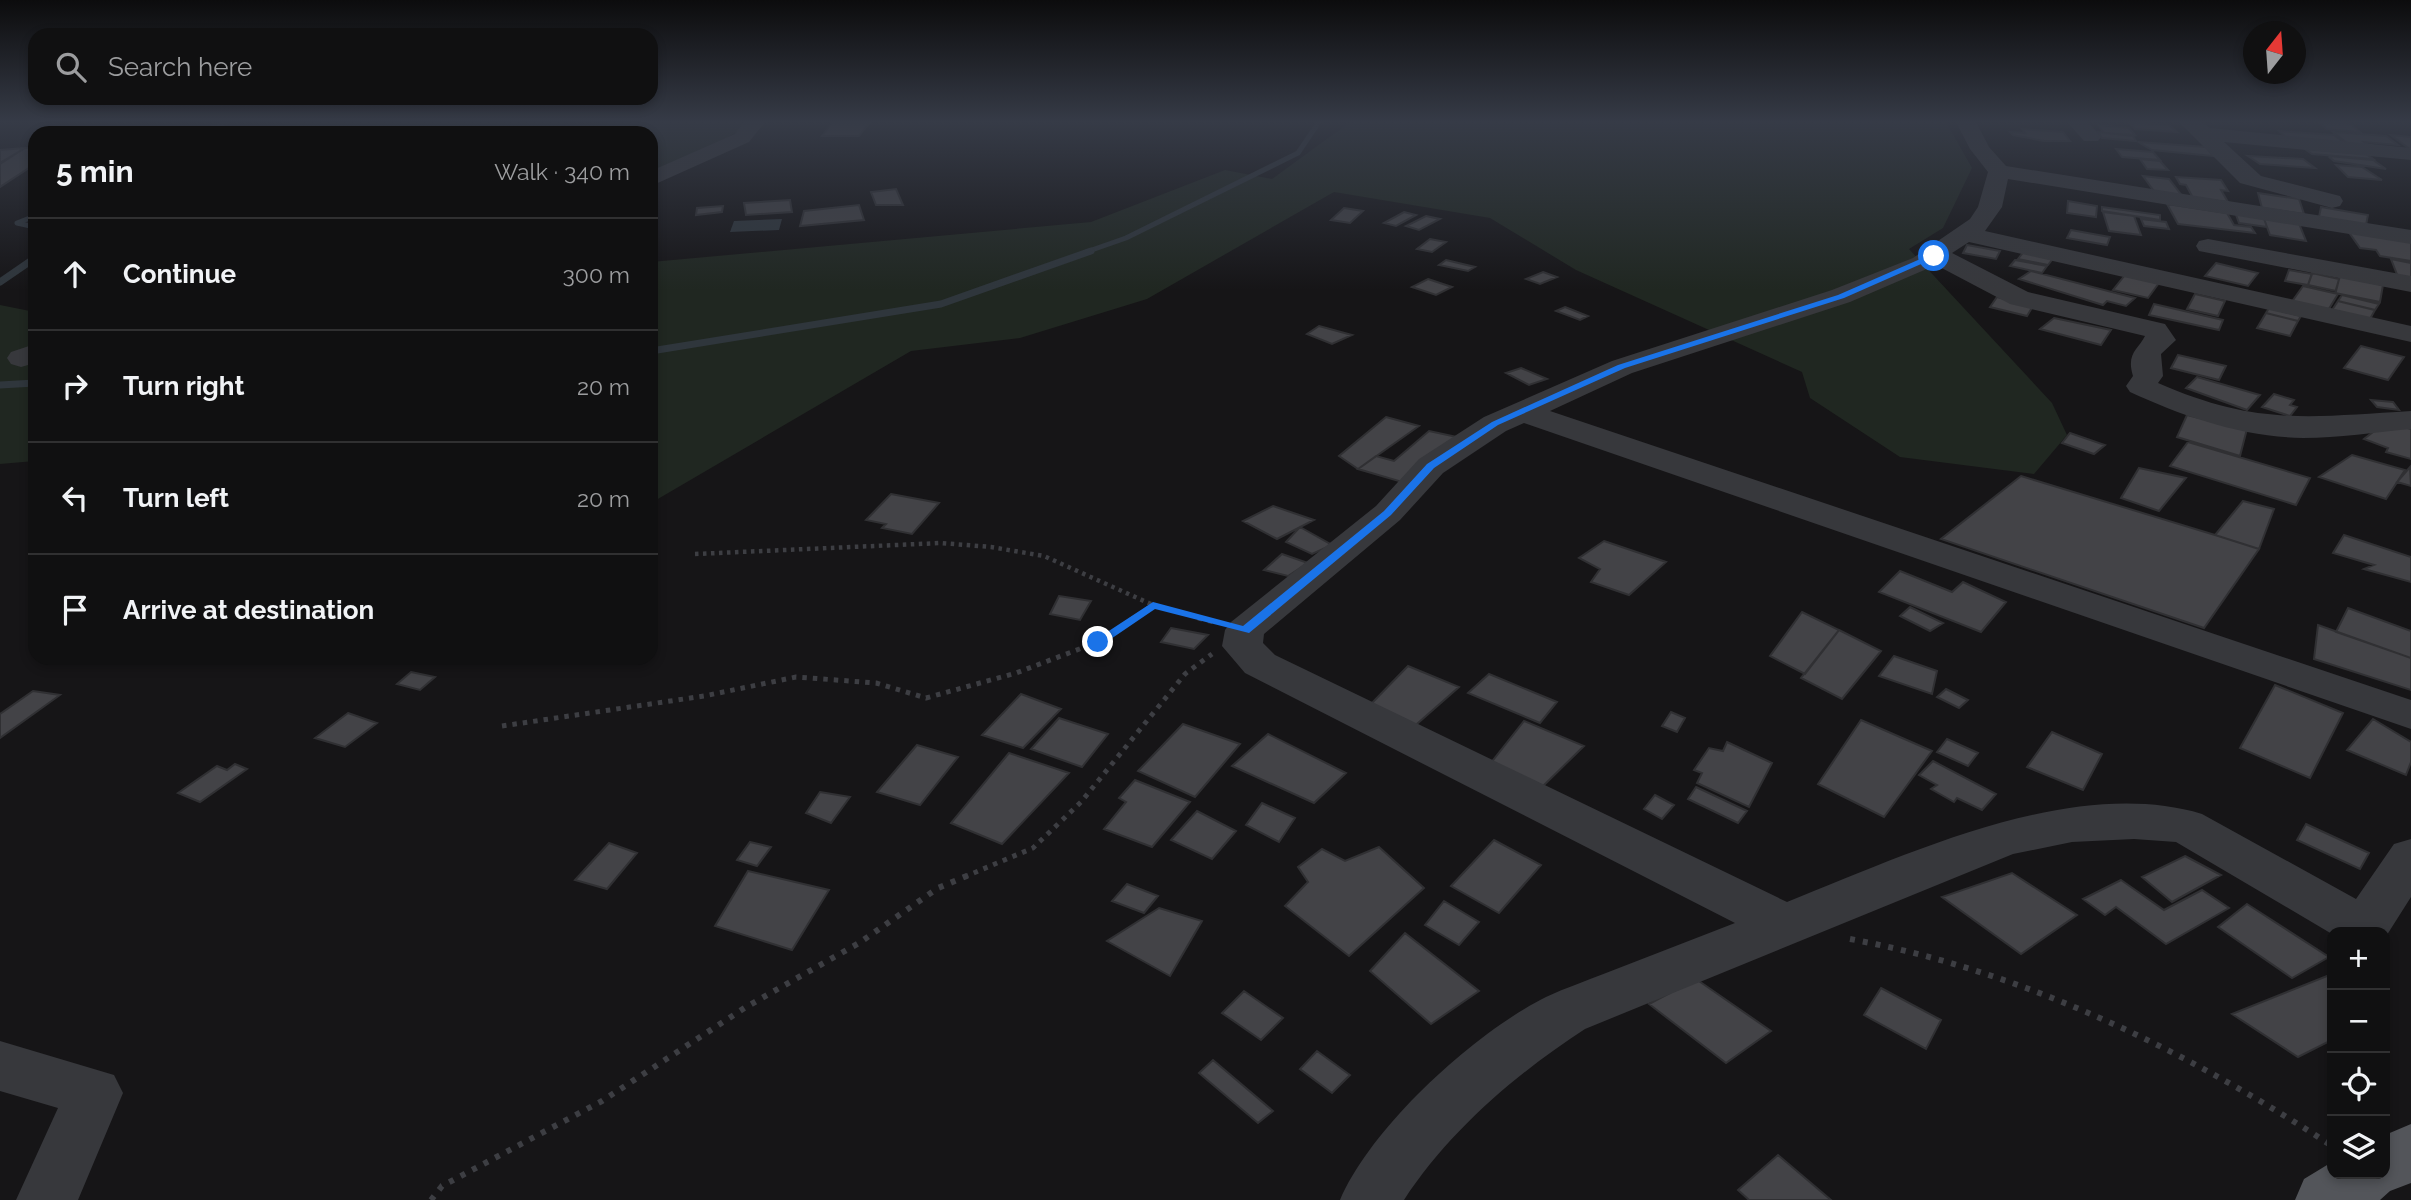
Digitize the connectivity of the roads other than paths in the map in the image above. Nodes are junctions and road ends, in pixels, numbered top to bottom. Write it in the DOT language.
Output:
graph roads {
  1 [pos="1998,178"];
  2 [pos="2044,178"];
  3 [pos="2247,178"];
  4 [pos="2349,204"];
  5 [pos="1967,234"];
  6 [pos="2411,237"];
  7 [pos="2208,247"];
  8 [pos="1934,256"];
  9 [pos="2411,284"];
  10 [pos="2411,334"];
  11 [pos="1521,411"];
  12 [pos="2411,421"];
  13 [pos="2411,715"];
  14 [pos="2411,858"];
  15 [pos="1784,925"];
  16 [pos="0,1066"];
  17 [pos="2411,1152"];
  18 [pos="2390,1162"];
  19 [pos="2359,1179"];
  20 [pos="47,1200"];
  21 [pos="1370,1200"];
  22 [pos="2326,1200"];
  1 -- 5 [label="street"];
  2 -- 6 [label="street"];
  3 -- 4 [label="street"];
  5 -- 8 [label="street"];
  5 -- 10 [label="street"];
  7 -- 9 [label="street"];
  8 -- 11 [label="street"];
  8 -- 12 [label="street"];
  11 -- 13 [label="street"];
  11 -- 15 [label="street"];
  14 -- 15 [label="street"];
  15 -- 21 [label="street"];
  16 -- 20 [label="street"];
  17 -- 18 [label="main road"];
  19 -- 22 [label="main road"];
}
